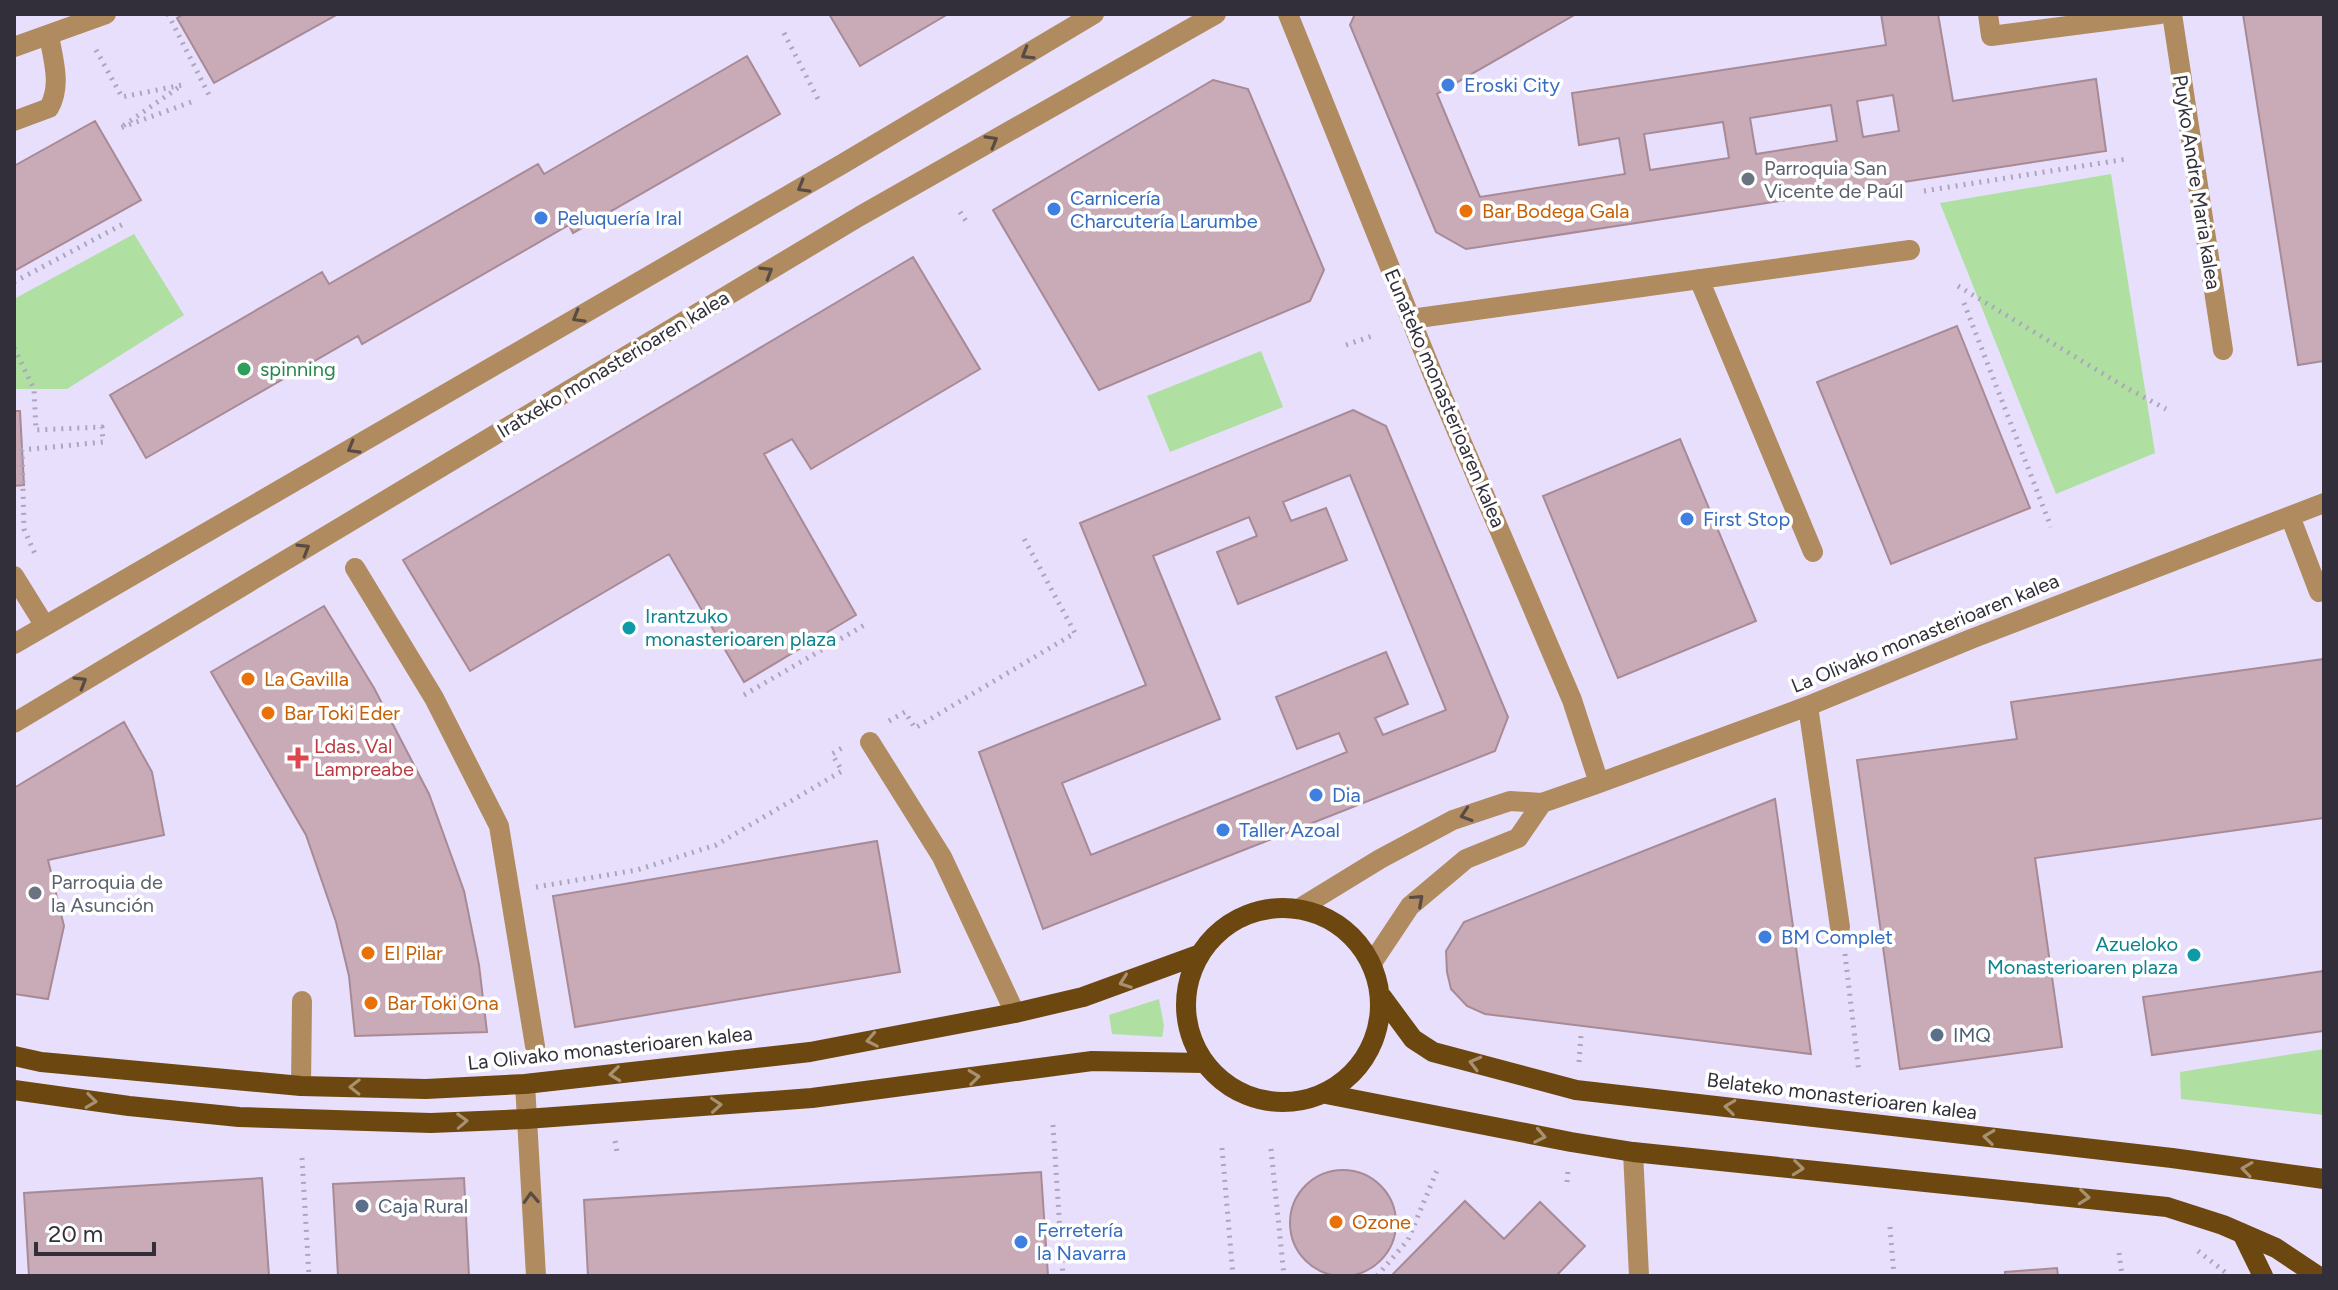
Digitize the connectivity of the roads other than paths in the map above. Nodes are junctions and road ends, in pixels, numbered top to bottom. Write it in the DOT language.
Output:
graph roads {
  1 [pos="106,14"];
  2 [pos="1094,14"];
  3 [pos="1216,14"];
  4 [pos="1288,14"];
  5 [pos="1988,14"];
  6 [pos="2160,14"];
  7 [pos="2172,14"];
  8 [pos="79,19"];
  9 [pos="49,35"];
  10 [pos="14,47"];
  11 [pos="14,121"];
  12 [pos="1910,250"];
  13 [pos="1699,279"];
  14 [pos="1411,319"];
  15 [pos="2223,350"];
  16 [pos="2324,503"];
  17 [pos="2290,516"];
  18 [pos="1813,552"];
  19 [pos="355,568"];
  20 [pos="14,577"];
  21 [pos="2319,592"];
  22 [pos="45,626"];
  23 [pos="14,644"];
  24 [pos="1808,706"];
  25 [pos="14,723"];
  26 [pos="870,742"];
  27 [pos="1599,783"];
  28 [pos="1542,803"];
  29 [pos="1300,908"];
  30 [pos="1840,927"];
  31 [pos="1198,955"];
  32 [pos="1372,963"];
  33 [pos="1382,997"];
  34 [pos="302,1001"];
  35 [pos="1015,1013"];
  36 [pos="535,1046"];
  37 [pos="14,1056"];
  38 [pos="1204,1063"];
  39 [pos="525,1084"];
  40 [pos="301,1086"];
  41 [pos="14,1090"];
  42 [pos="1326,1094"];
  43 [pos="526,1119"];
  44 [pos="1633,1152"];
  45 [pos="2324,1179"];
  46 [pos="2242,1233"];
  47 [pos="536,1276"];
  48 [pos="1639,1276"];
  49 [pos="2263,1276"];
  50 [pos="2318,1276"];
  1 -- 8 [label="street"];
  2 -- 22 [label="street, one-way"];
  25 -- 3 [label="street, Iratxeko monasterioaren kalea, one-way"];
  4 -- 14 [label="street, Eunateko monasterioaren kalea"];
  5 -- 6 [label="street"];
  7 -- 15 [label="street, Puyko Andre Maria kalea"];
  8 -- 9 [label="street"];
  9 -- 10 [label="street"];
  9 -- 11 [label="street"];
  12 -- 13 [label="street"];
  13 -- 14 [label="street"];
  13 -- 18 [label="street"];
  14 -- 27 [label="street, Eunateko monasterioaren kalea"];
  16 -- 17 [label="street, La Olivako monasterioaren kalea"];
  17 -- 21 [label="street"];
  17 -- 24 [label="street, La Olivako monasterioaren kalea"];
  19 -- 36 [label="street"];
  20 -- 22 [label="street"];
  22 -- 23 [label="street"];
  24 -- 27 [label="street, La Olivako monasterioaren kalea"];
  24 -- 30 [label="street"];
  26 -- 35 [label="street"];
  27 -- 28 [label="street, La Olivako monasterioaren kalea"];
  28 -- 29 [label="street, La Olivako monasterioaren kalea, one-way"];
  32 -- 28 [label="street, one-way"];
  29 -- 31 [label="main road"];
  29 -- 32 [label="main road"];
  31 -- 35 [label="main road, La Olivako monasterioaren kalea, one-way"];
  31 -- 38 [label="main road"];
  32 -- 33 [label="main road"];
  33 -- 42 [label="main road"];
  45 -- 33 [label="main road, Belateko monasterioaren kalea, one-way"];
  34 -- 40 [label="street"];
  35 -- 39 [label="main road, La Olivako monasterioaren kalea, one-way"];
  37 -- 40 [label="main road, La Olivako monasterioaren kalea"];
  38 -- 42 [label="main road"];
  43 -- 38 [label="main road, one-way"];
  39 -- 40 [label="main road, La Olivako monasterioaren kalea, one-way"];
  39 -- 43 [label="street"];
  41 -- 43 [label="main road, one-way"];
  42 -- 44 [label="main road, one-way"];
  47 -- 43 [label="street, one-way"];
  44 -- 46 [label="main road, one-way"];
  44 -- 48 [label="street"];
  46 -- 49 [label="main road"];
  46 -- 50 [label="main road"];
}
